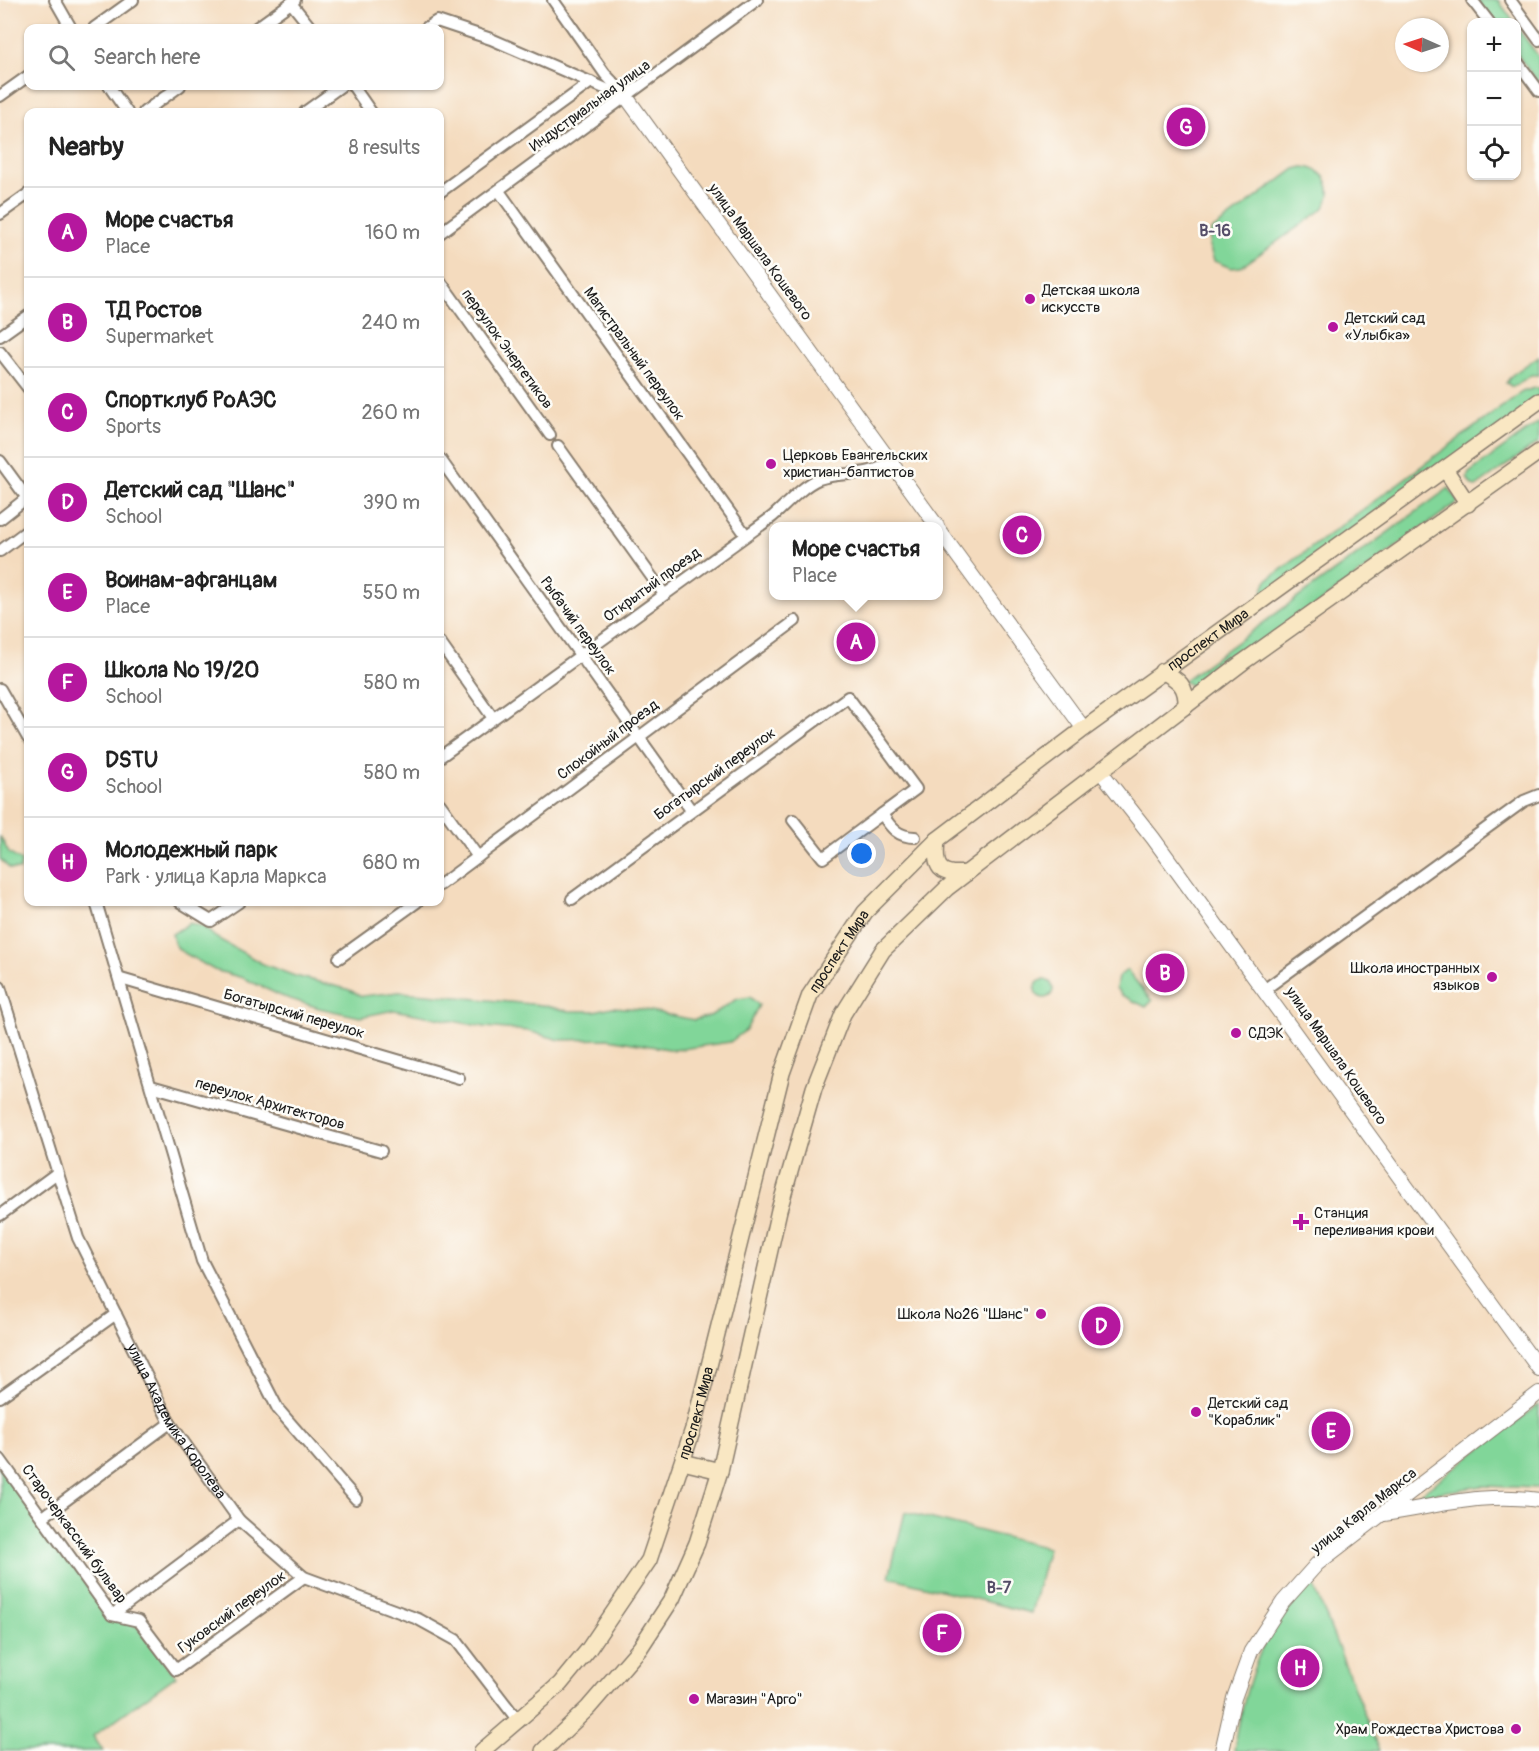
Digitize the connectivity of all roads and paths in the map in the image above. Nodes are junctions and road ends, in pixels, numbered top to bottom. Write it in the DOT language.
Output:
graph roads {
  1 [pos="55,0"];
  2 [pos="134,0"];
  3 [pos="553,0"];
  4 [pos="757,0"];
  5 [pos="1473,0"];
  6 [pos="1510,0"];
  7 [pos="293,1"];
  8 [pos="1486,18"];
  9 [pos="69,24"];
  10 [pos="100,24"];
  11 [pos="261,24"];
  12 [pos="308,24"];
  13 [pos="432,24"];
  14 [pos="1539,40"];
  15 [pos="1521,67"];
  16 [pos="24,79"];
  17 [pos="591,82"];
  18 [pos="112,90"];
  19 [pos="174,90"];
  20 [pos="334,90"];
  21 [pos="356,90"];
  22 [pos="1539,91"];
  23 [pos="0,96"];
  24 [pos="626,99"];
  25 [pos="125,108"];
  26 [pos="150,108"];
  27 [pos="310,108"];
  28 [pos="368,108"];
  29 [pos="444,189"];
  30 [pos="499,191"];
  31 [pos="24,197"];
  32 [pos="0,214"];
  33 [pos="444,230"];
  34 [pos="444,287"];
  35 [pos="24,319"];
  36 [pos="0,336"];
  37 [pos="0,351"];
  38 [pos="24,383"];
  39 [pos="1539,401"];
  40 [pos="550,435"];
  41 [pos="558,446"];
  42 [pos="1539,452"];
  43 [pos="0,461"];
  44 [pos="889,463"];
  45 [pos="444,465"];
  46 [pos="1445,469"];
  47 [pos="24,492"];
  48 [pos="24,500"];
  49 [pos="1468,504"];
  50 [pos="0,519"];
  51 [pos="932,522"];
  52 [pos="746,535"];
  53 [pos="24,537"];
  54 [pos="943,537"];
  55 [pos="0,551"];
  56 [pos="664,594"];
  57 [pos="795,621"];
  58 [pos="444,649"];
  59 [pos="580,655"];
  60 [pos="1162,671"];
  61 [pos="0,689"];
  62 [pos="1186,706"];
  63 [pos="493,718"];
  64 [pos="1082,730"];
  65 [pos="24,731"];
  66 [pos="639,735"];
  67 [pos="444,754"];
  68 [pos="1103,770"];
  69 [pos="1539,795"];
  70 [pos="444,810"];
  71 [pos="691,810"];
  72 [pos="882,814"];
  73 [pos="793,820"];
  74 [pos="915,837"];
  75 [pos="937,840"];
  76 [pos="478,857"];
  77 [pos="967,873"];
  78 [pos="444,882"];
  79 [pos="572,898"];
  80 [pos="100,906"];
  81 [pos="187,906"];
  82 [pos="233,906"];
  83 [pos="411,906"];
  84 [pos="339,958"];
  85 [pos="121,979"];
  86 [pos="0,987"];
  87 [pos="1268,987"];
  88 [pos="459,1078"];
  89 [pos="151,1086"];
  90 [pos="381,1152"];
  91 [pos="57,1173"];
  92 [pos="0,1215"];
  93 [pos="116,1314"];
  94 [pos="1539,1363"];
  95 [pos="1539,1369"];
  96 [pos="1539,1395"];
  97 [pos="0,1397"];
  98 [pos="170,1423"];
  99 [pos="0,1459"];
  100 [pos="683,1462"];
  101 [pos="720,1471"];
  102 [pos="356,1499"];
  103 [pos="1539,1500"];
  104 [pos="1384,1514"];
  105 [pos="43,1517"];
  106 [pos="239,1520"];
  107 [pos="304,1577"];
  108 [pos="112,1615"];
  109 [pos="177,1670"];
  110 [pos="519,1722"];
  111 [pos="502,1745"];
  112 [pos="482,1751"];
  113 [pos="543,1751"];
  114 [pos="1224,1751"];
  1 -- 9 [label="street"];
  2 -- 10 [label="street"];
  3 -- 24 [label="street, улица Маршала Кошевого"];
  4 -- 24 [label="street, Индустриальная улица"];
  5 -- 8 [label="street"];
  6 -- 14 [label="street"];
  7 -- 11 [label="street"];
  7 -- 12 [label="street"];
  13 -- 17 [label="street"];
  15 -- 22 [label="street"];
  16 -- 23 [label="street"];
  17 -- 24 [label="street"];
  17 -- 29 [label="street"];
  18 -- 25 [label="street"];
  19 -- 26 [label="street"];
  20 -- 27 [label="street"];
  21 -- 28 [label="street"];
  24 -- 30 [label="street, Индустриальная улица"];
  24 -- 44 [label="street, улица Маршала Кошевого"];
  30 -- 33 [label="street, Индустриальная улица"];
  30 -- 52 [label="street, Магистральный переулок"];
  31 -- 32 [label="street"];
  34 -- 40 [label="street, переулок Энергетиков"];
  35 -- 36 [label="street"];
  37 -- 38 [label="street"];
  39 -- 46 [label="main road, проспект Мира"];
  41 -- 56 [label="street"];
  42 -- 49 [label="main road"];
  43 -- 47 [label="street"];
  44 -- 51 [label="street, улица Маршала Кошевого"];
  44 -- 52 [label="street, Открытый проезд"];
  45 -- 59 [label="street, Рыбачий переулок"];
  46 -- 49 [label="main road"];
  46 -- 60 [label="main road, проспект Мира"];
  48 -- 50 [label="street"];
  49 -- 62 [label="main road"];
  52 -- 56 [label="street, Открытый проезд"];
  53 -- 55 [label="street"];
  54 -- 64 [label="street, улица Маршала Кошевого"];
  56 -- 59 [label="street, Открытый проезд"];
  57 -- 66 [label="street, Спокойный проезд"];
  58 -- 63 [label="street"];
  59 -- 63 [label="street, Открытый проезд"];
  59 -- 66 [label="street, Рыбачий переулок"];
  60 -- 62 [label="main road"];
  60 -- 64 [label="main road, проспект Мира"];
  61 -- 65 [label="street"];
  62 -- 68 [label="main road"];
  63 -- 67 [label="street, Открытый проезд"];
  64 -- 75 [label="main road, проспект Мира"];
  66 -- 71 [label="street, Рыбачий переулок"];
  66 -- 76 [label="street, Спокойный проезд"];
  68 -- 77 [label="main road"];
  68 -- 87 [label="street, улица Маршала Кошевого"];
  68 -- 95 [label="street"];
  69 -- 87 [label="street"];
  70 -- 76 [label="street"];
  71 -- 72 [label="street, Богатырский переулок"];
  71 -- 79 [label="street, Богатырский переулок"];
  72 -- 73 [label="street"];
  72 -- 74 [label="street"];
  75 -- 77 [label="main road"];
  75 -- 100 [label="main road, проспект Мира"];
  76 -- 78 [label="street, Спокойный проезд"];
  77 -- 101 [label="main road"];
  80 -- 85 [label="street"];
  81 -- 82 [label="street"];
  83 -- 84 [label="street"];
  85 -- 88 [label="street, Богатырский переулок"];
  85 -- 89 [label="street"];
  86 -- 91 [label="street, улица Академика Королёва"];
  87 -- 94 [label="street, улица Маршала Кошевого"];
  89 -- 90 [label="street, переулок Архитекторов"];
  89 -- 102 [label="street"];
  91 -- 92 [label="street"];
  91 -- 93 [label="street, улица Академика Королёва"];
  93 -- 97 [label="street"];
  93 -- 98 [label="street, улица Академика Королёва"];
  96 -- 104 [label="street, улица Карла Маркса"];
  98 -- 105 [label="street"];
  98 -- 106 [label="street, улица Академика Королёва"];
  99 -- 105 [label="street, Старочеркасский бульвар"];
  100 -- 101 [label="main road"];
  100 -- 110 [label="main road, проспект Мира"];
  101 -- 113 [label="main road"];
  103 -- 104 [label="street"];
  104 -- 114 [label="street, улица Карла Маркса"];
  105 -- 108 [label="street, Старочеркасский бульвар"];
  106 -- 107 [label="street, улица Академика Королёва"];
  106 -- 108 [label="street"];
  107 -- 109 [label="street, Гуковский переулок"];
  107 -- 110 [label="street, улица Академика Королёва"];
  108 -- 109 [label="street, Старочеркасский бульвар"];
  110 -- 111 [label="main road, проспект Мира"];
  111 -- 112 [label="main road, проспект Мира"];
}
